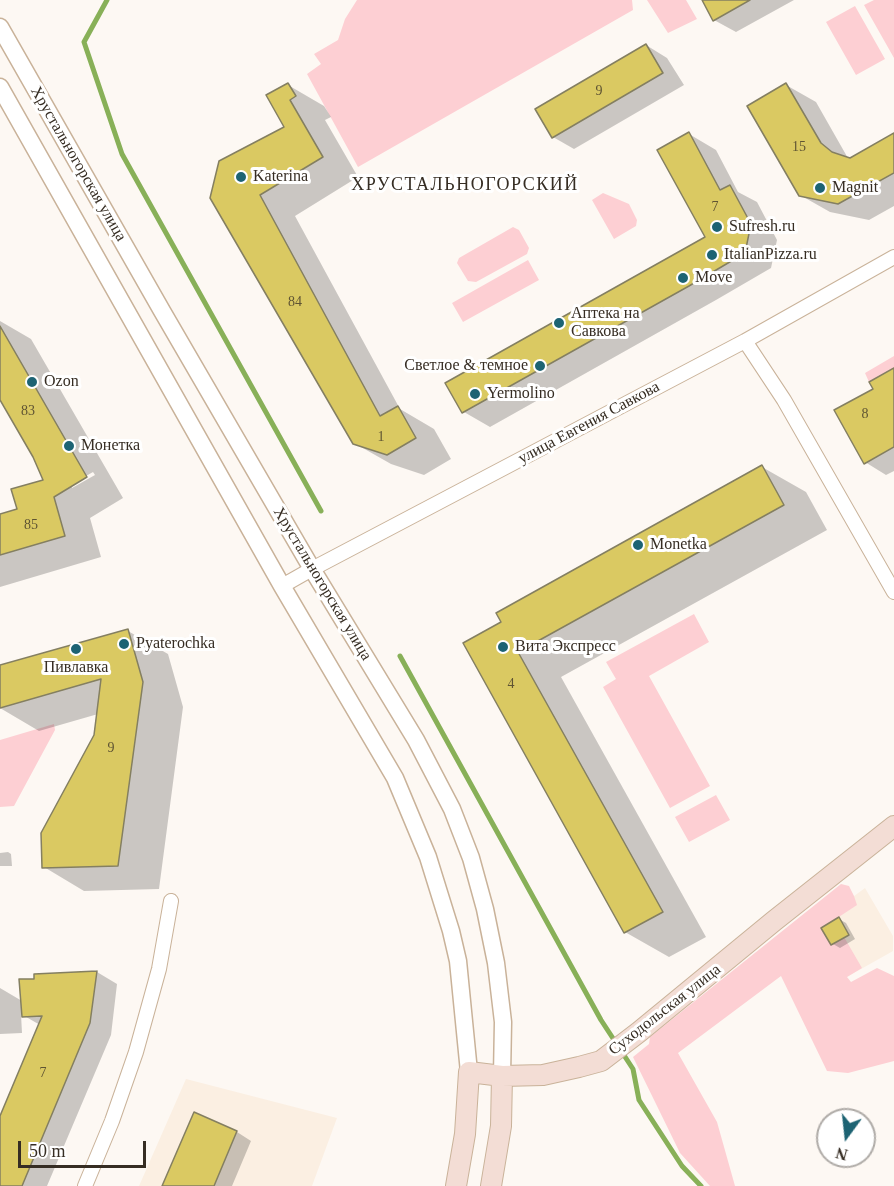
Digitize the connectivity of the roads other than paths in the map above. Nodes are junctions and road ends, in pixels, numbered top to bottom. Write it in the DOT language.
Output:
graph roads {
  1 [pos="0,27"];
  2 [pos="0,87"];
  3 [pos="63,137"];
  4 [pos="37,154"];
  5 [pos="894,257"];
  6 [pos="745,341"];
  7 [pos="312,569"];
  8 [pos="282,586"];
  9 [pos="894,592"];
  10 [pos="894,826"];
  11 [pos="171,902"];
  12 [pos="469,1072"];
  13 [pos="502,1076"];
  14 [pos="85,1186"];
  15 [pos="456,1186"];
  16 [pos="491,1186"];
  1 -- 3 [label="street, Хрустальногорская улица"];
  2 -- 4 [label="street, Хрустальногорская улица"];
  3 -- 4 [label="street"];
  3 -- 7 [label="street, Хрустальногорская улица"];
  4 -- 8 [label="street, Хрустальногорская улица"];
  5 -- 6 [label="street, улица Евгения Савкова"];
  6 -- 7 [label="street, улица Евгения Савкова"];
  6 -- 9 [label="street"];
  7 -- 8 [label="street, улица Евгения Савкова"];
  7 -- 13 [label="street, Хрустальногорская улица"];
  8 -- 12 [label="street, Хрустальногорская улица"];
  10 -- 13 [label="main road, Суходольская улица"];
  11 -- 14 [label="street"];
  12 -- 13 [label="main road, Суходольская улица"];
  12 -- 15 [label="main road"];
  13 -- 16 [label="main road, Хрустальногорская улица"];
}
